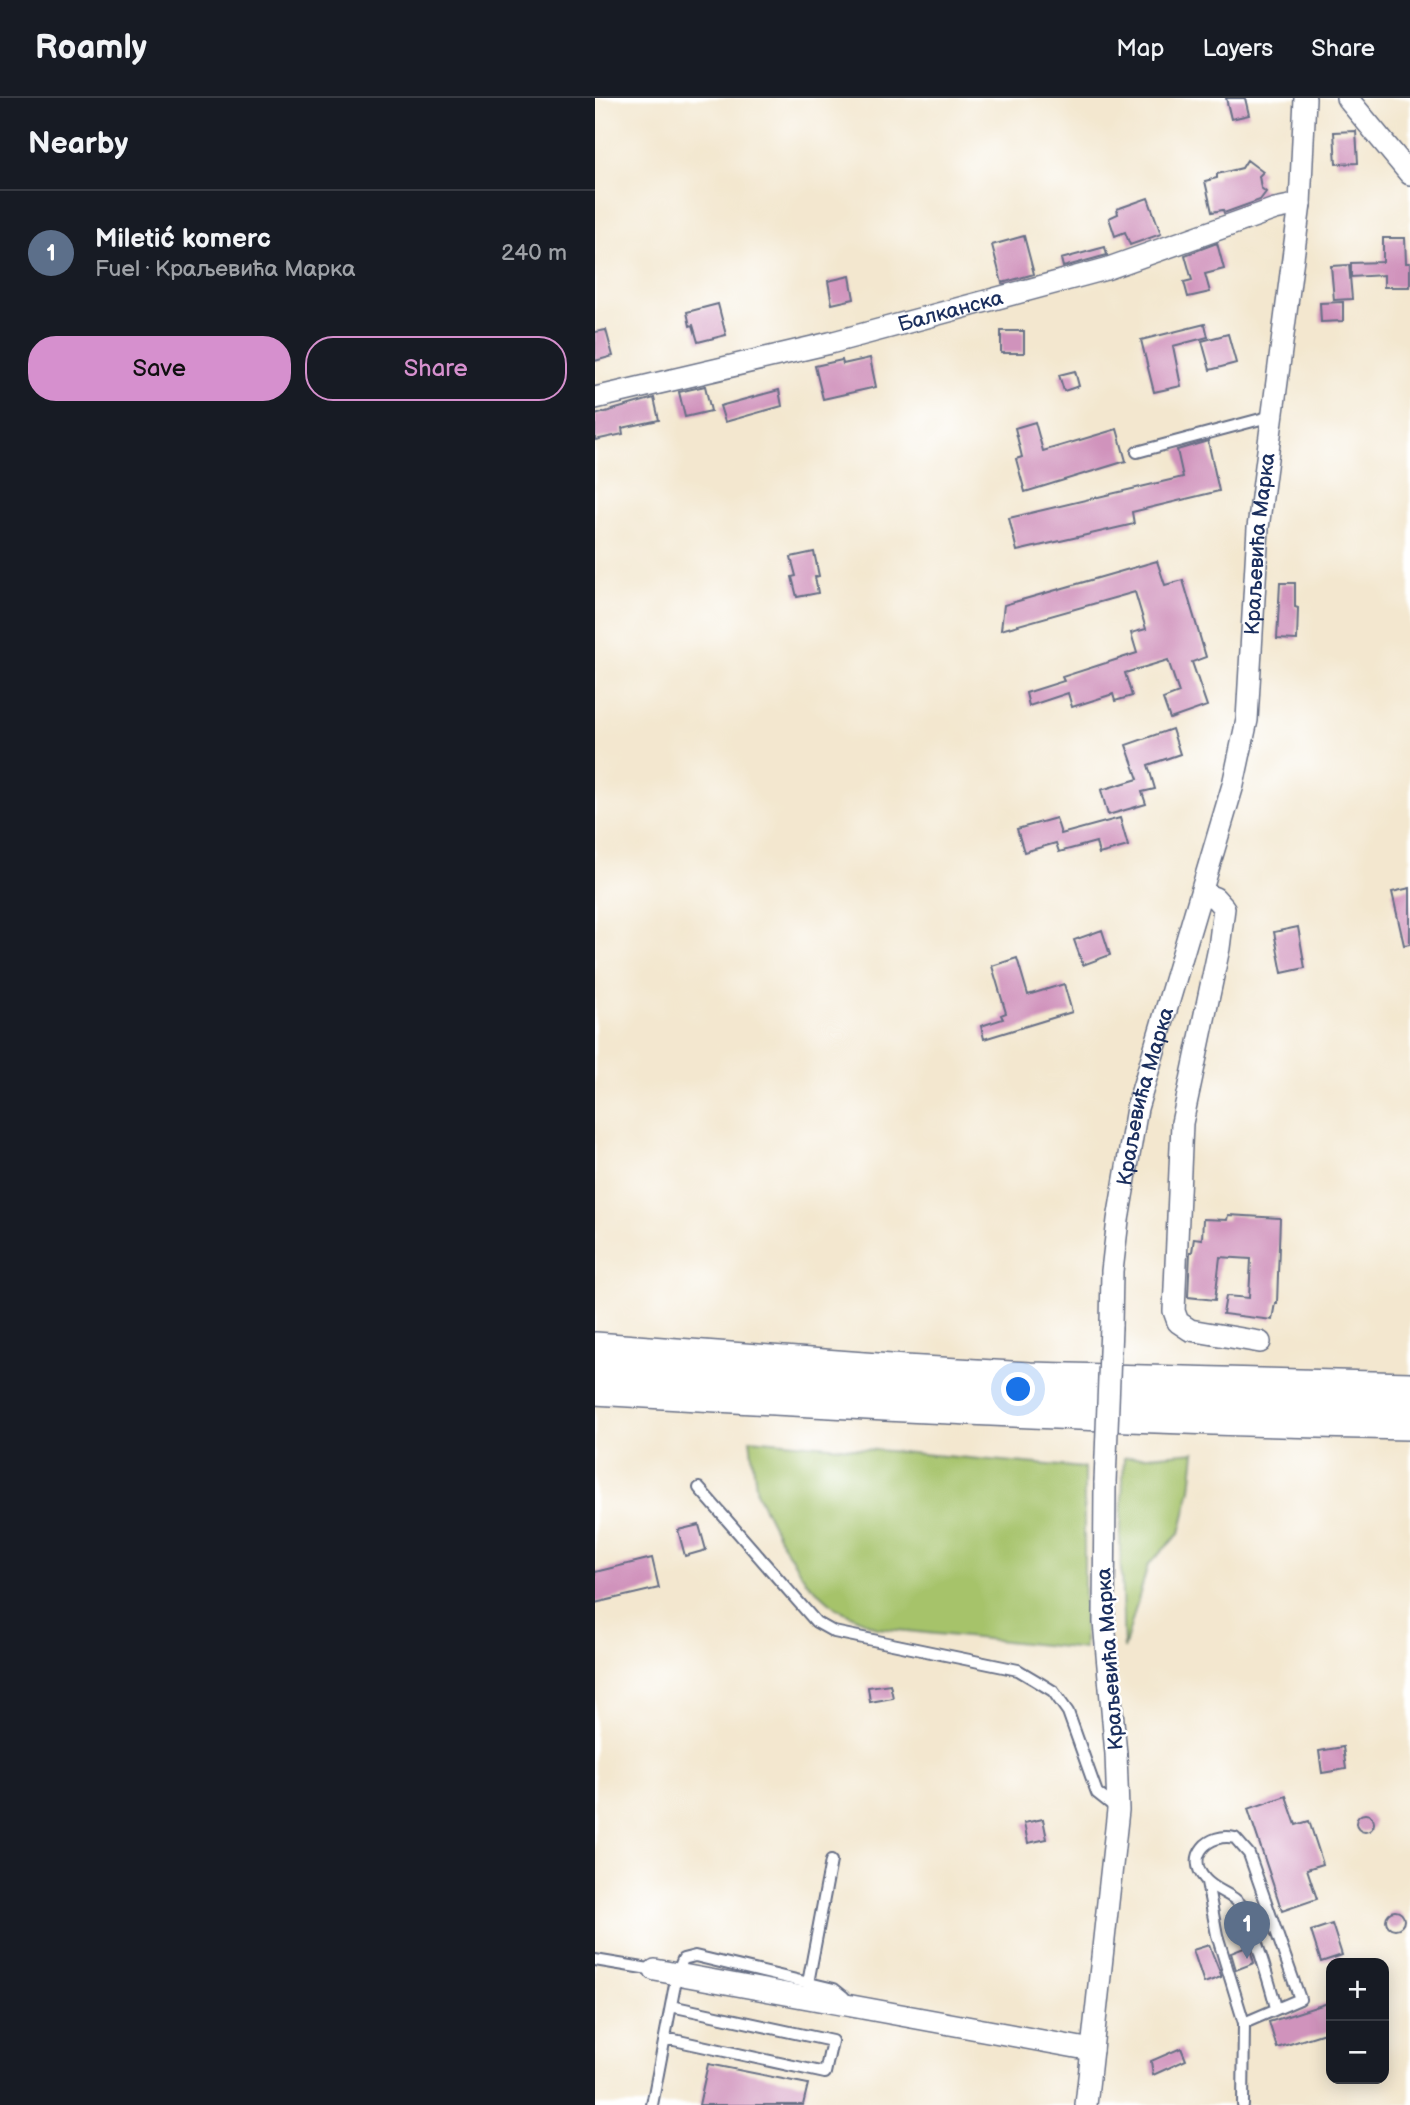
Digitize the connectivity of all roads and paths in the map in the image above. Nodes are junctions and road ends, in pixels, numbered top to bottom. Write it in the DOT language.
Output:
graph roads {
  1 [pos="1305,98"];
  2 [pos="1347,98"];
  3 [pos="1410,174"];
  4 [pos="1300,204"];
  5 [pos="595,398"];
  6 [pos="1272,416"];
  7 [pos="1137,452"];
  8 [pos="1202,893"];
  9 [pos="1260,1342"];
  10 [pos="595,1351"];
  11 [pos="595,1385"];
  12 [pos="1410,1391"];
  13 [pos="1410,1421"];
  14 [pos="699,1488"];
  15 [pos="1118,1810"];
  16 [pos="831,1861"];
  17 [pos="1207,1882"];
  18 [pos="595,1960"];
  19 [pos="655,1970"];
  20 [pos="677,1974"];
  21 [pos="809,1983"];
  22 [pos="843,2003"];
  23 [pos="671,2006"];
  24 [pos="1276,2008"];
  25 [pos="1244,2023"];
  26 [pos="665,2038"];
  27 [pos="1092,2050"];
  28 [pos="652,2105"];
  29 [pos="1086,2105"];
  30 [pos="1093,2105"];
  31 [pos="1243,2105"];
  1 -- 4 [label="street, Краљевића Марка"];
  2 -- 3 [label="street"];
  4 -- 5 [label="street, Балканска"];
  4 -- 6 [label="street, Краљевића Марка"];
  6 -- 7 [label="lane"];
  6 -- 8 [label="street, Краљевића Марка"];
  8 -- 9 [label="street"];
  8 -- 15 [label="street, Краљевића Марка, bridge"];
  10 -- 12 [label="highway"];
  11 -- 13 [label="highway"];
  14 -- 15 [label="lane"];
  15 -- 27 [label="street, Краљевића Марка"];
  16 -- 21 [label="lane"];
  17 -- 24 [label="lane"];
  17 -- 24 [label="lane"];
  17 -- 25 [label="lane"];
  18 -- 19 [label="lane"];
  19 -- 20 [label="street"];
  20 -- 21 [label="lane"];
  20 -- 22 [label="street"];
  20 -- 23 [label="lane"];
  21 -- 22 [label="lane"];
  22 -- 27 [label="street"];
  23 -- 26 [label="lane"];
  23 -- 26 [label="lane"];
  24 -- 25 [label="lane"];
  25 -- 31 [label="lane"];
  26 -- 28 [label="lane"];
  27 -- 29 [label="street, Краљевића Марка"];
  29 -- 30 [label="street"];
}
